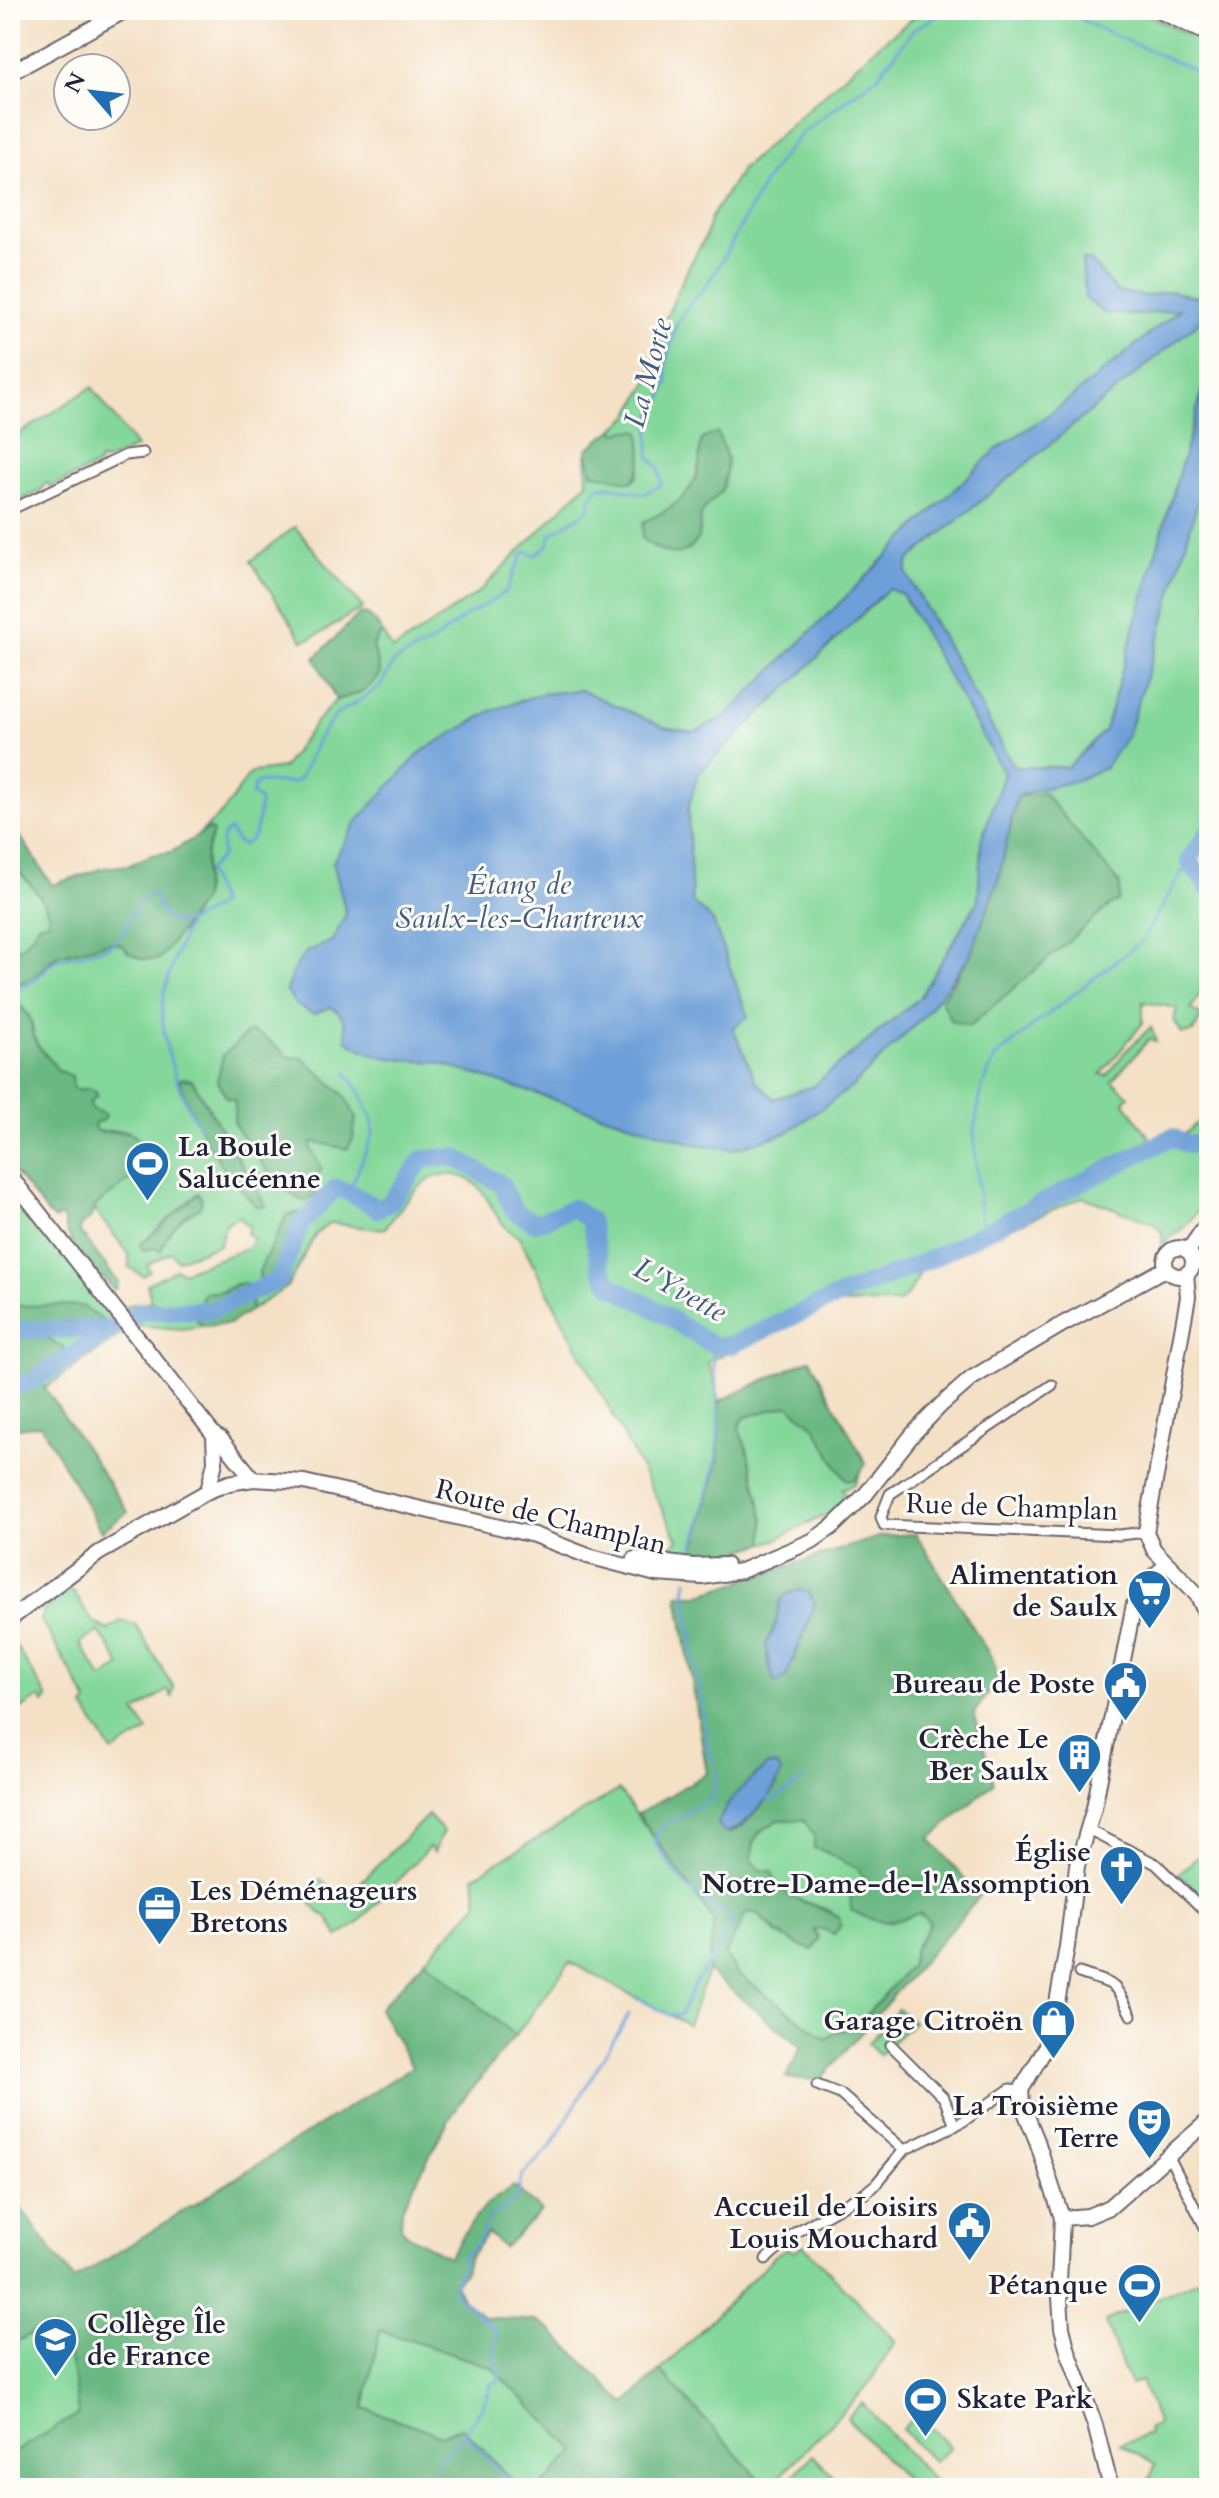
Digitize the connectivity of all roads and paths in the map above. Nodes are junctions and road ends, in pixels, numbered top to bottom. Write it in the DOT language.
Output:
graph roads {
  1 [pos="126,10"];
  2 [pos="1162,10"];
  3 [pos="1191,10"];
  4 [pos="1209,18"];
  5 [pos="98,24"];
  6 [pos="1209,32"];
  7 [pos="10,64"];
  8 [pos="10,73"];
  9 [pos="143,453"];
  10 [pos="10,510"];
  11 [pos="10,1176"];
  12 [pos="1209,1221"];
  13 [pos="1188,1251"];
  14 [pos="1167,1271"];
  15 [pos="1186,1274"];
  16 [pos="1052,1385"];
  17 [pos="214,1435"];
  18 [pos="253,1479"];
  19 [pos="208,1491"];
  20 [pos="1146,1532"];
  21 [pos="1167,1565"];
  22 [pos="10,1619"];
  23 [pos="1209,1621"];
  24 [pos="1087,1829"];
  25 [pos="1209,1915"];
  26 [pos="1070,1961"];
  27 [pos="1131,2015"];
  28 [pos="891,2045"];
  29 [pos="817,2085"];
  30 [pos="1021,2090"];
  31 [pos="1209,2120"];
  32 [pos="955,2126"];
  33 [pos="904,2150"];
  34 [pos="1168,2155"];
  35 [pos="1062,2218"];
  36 [pos="1209,2235"];
  37 [pos="766,2259"];
  38 [pos="1111,2488"];
  1 -- 5 [label="street"];
  2 -- 6 [label="highway"];
  3 -- 4 [label="highway"];
  5 -- 7 [label="street"];
  5 -- 8 [label="street"];
  9 -- 10 [label="street"];
  11 -- 17 [label="street"];
  12 -- 13 [label="street"];
  13 -- 14 [label="street"];
  13 -- 15 [label="street"];
  14 -- 15 [label="street"];
  14 -- 18 [label="street, Route de Champlan"];
  15 -- 20 [label="street"];
  16 -- 20 [label="street, Rue de Champlan"];
  17 -- 18 [label="street"];
  17 -- 19 [label="street"];
  18 -- 19 [label="street, Route de Champlan"];
  19 -- 22 [label="street, Route de Champlan"];
  20 -- 21 [label="street"];
  21 -- 23 [label="street"];
  21 -- 24 [label="street"];
  24 -- 25 [label="street"];
  24 -- 26 [label="street"];
  26 -- 27 [label="street"];
  26 -- 30 [label="street"];
  28 -- 32 [label="street"];
  29 -- 33 [label="street"];
  30 -- 32 [label="street"];
  30 -- 35 [label="street"];
  31 -- 34 [label="street"];
  32 -- 33 [label="street"];
  33 -- 37 [label="street"];
  34 -- 35 [label="street"];
  34 -- 36 [label="street"];
  35 -- 38 [label="street"];
}
